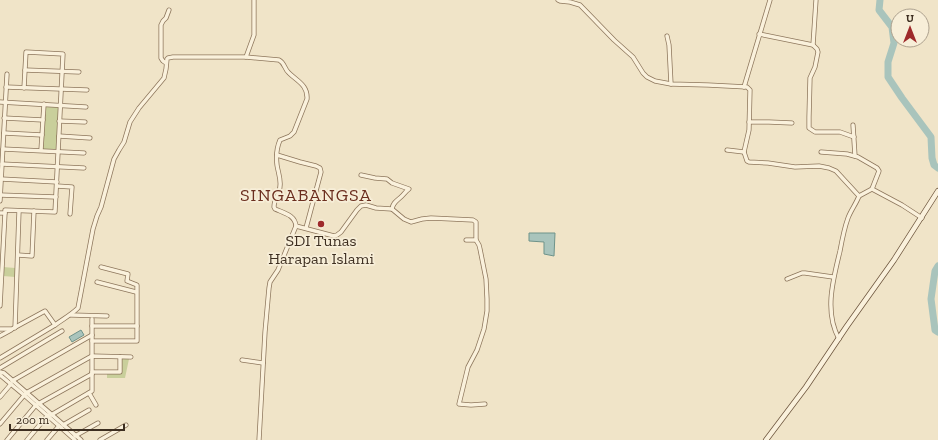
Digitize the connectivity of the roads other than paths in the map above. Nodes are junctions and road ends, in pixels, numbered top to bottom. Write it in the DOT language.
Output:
graph roads {
  1 [pos="254,0"];
  2 [pos="558,0"];
  3 [pos="770,0"];
  4 [pos="816,0"];
  5 [pos="169,10"];
  6 [pos="759,34"];
  7 [pos="667,36"];
  8 [pos="813,45"];
  9 [pos="246,57"];
  10 [pos="166,63"];
  11 [pos="25,70"];
  12 [pos="62,71"];
  13 [pos="79,72"];
  14 [pos="7,74"];
  15 [pos="671,84"];
  16 [pos="0,85"];
  17 [pos="6,86"];
  18 [pos="744,87"];
  19 [pos="24,88"];
  20 [pos="61,90"];
  21 [pos="87,90"];
  22 [pos="0,102"];
  23 [pos="5,103"];
  24 [pos="44,104"];
  25 [pos="60,105"];
  26 [pos="86,107"];
  27 [pos="3,119"];
  28 [pos="43,120"];
  29 [pos="59,121"];
  30 [pos="85,122"];
  31 [pos="749,122"];
  32 [pos="792,123"];
  33 [pos="853,125"];
  34 [pos="4,133"];
  35 [pos="42,135"];
  36 [pos="59,136"];
  37 [pos="90,138"];
  38 [pos="854,138"];
  39 [pos="3,149"];
  40 [pos="41,150"];
  41 [pos="727,150"];
  42 [pos="58,151"];
  43 [pos="744,152"];
  44 [pos="821,152"];
  45 [pos="84,153"];
  46 [pos="277,155"];
  47 [pos="855,156"];
  48 [pos="2,164"];
  49 [pos="58,166"];
  50 [pos="84,168"];
  51 [pos="361,175"];
  52 [pos="1,180"];
  53 [pos="57,182"];
  54 [pos="57,186"];
  55 [pos="872,189"];
  56 [pos="938,191"];
  57 [pos="0,196"];
  58 [pos="859,196"];
  59 [pos="56,197"];
  60 [pos="0,201"];
  61 [pos="392,209"];
  62 [pos="19,211"];
  63 [pos="34,211"];
  64 [pos="0,212"];
  65 [pos="5,213"];
  66 [pos="70,214"];
  67 [pos="922,218"];
  68 [pos="296,226"];
  69 [pos="306,228"];
  70 [pos="466,240"];
  71 [pos="476,240"];
  72 [pos="18,255"];
  73 [pos="101,267"];
  74 [pos="1,271"];
  75 [pos="834,277"];
  76 [pos="787,279"];
  77 [pos="97,282"];
  78 [pos="136,292"];
  79 [pos="0,306"];
  80 [pos="71,315"];
  81 [pos="107,316"];
  82 [pos="92,319"];
  83 [pos="55,326"];
  84 [pos="92,326"];
  85 [pos="137,326"];
  86 [pos="0,329"];
  87 [pos="13,329"];
  88 [pos="62,331"];
  89 [pos="92,335"];
  90 [pos="0,336"];
  91 [pos="839,339"];
  92 [pos="92,341"];
  93 [pos="92,356"];
  94 [pos="120,356"];
  95 [pos="131,357"];
  96 [pos="0,358"];
  97 [pos="242,360"];
  98 [pos="263,363"];
  99 [pos="0,368"];
  100 [pos="0,372"];
  101 [pos="92,373"];
  102 [pos="0,375"];
  103 [pos="12,383"];
  104 [pos="89,393"];
  105 [pos="25,394"];
  106 [pos="0,397"];
  107 [pos="485,404"];
  108 [pos="37,405"];
  109 [pos="96,405"];
  110 [pos="89,410"];
  111 [pos="49,414"];
  112 [pos="98,423"];
  113 [pos="0,424"];
  114 [pos="61,425"];
  115 [pos="126,425"];
  116 [pos="74,437"];
  117 [pos="7,440"];
  118 [pos="27,440"];
  119 [pos="47,440"];
  120 [pos="67,440"];
  121 [pos="80,440"];
  122 [pos="100,440"];
  123 [pos="259,440"];
  124 [pos="766,440"];
  1 -- 9 [label="street"];
  2 -- 15 [label="street"];
  3 -- 6 [label="street"];
  4 -- 8 [label="street"];
  5 -- 10 [label="street"];
  6 -- 8 [label="street"];
  6 -- 18 [label="street"];
  7 -- 15 [label="street"];
  8 -- 38 [label="street"];
  9 -- 10 [label="street"];
  9 -- 46 [label="street"];
  10 -- 80 [label="street"];
  11 -- 12 [label="street"];
  11 -- 12 [label="street"];
  11 -- 19 [label="street"];
  12 -- 13 [label="street"];
  12 -- 20 [label="street"];
  14 -- 17 [label="street"];
  15 -- 18 [label="street"];
  16 -- 17 [label="street"];
  17 -- 19 [label="street"];
  17 -- 23 [label="street"];
  18 -- 31 [label="street"];
  19 -- 20 [label="street"];
  20 -- 21 [label="street"];
  20 -- 25 [label="street"];
  22 -- 23 [label="street"];
  23 -- 24 [label="street"];
  23 -- 27 [label="street"];
  24 -- 25 [label="street"];
  24 -- 28 [label="street"];
  25 -- 26 [label="street"];
  25 -- 29 [label="street"];
  27 -- 28 [label="street"];
  27 -- 34 [label="street"];
  28 -- 35 [label="street"];
  29 -- 30 [label="street"];
  29 -- 36 [label="street"];
  31 -- 32 [label="street"];
  31 -- 43 [label="street"];
  33 -- 38 [label="street"];
  34 -- 35 [label="street"];
  34 -- 39 [label="street"];
  35 -- 40 [label="street"];
  36 -- 37 [label="street"];
  36 -- 42 [label="street"];
  38 -- 47 [label="street"];
  39 -- 40 [label="street"];
  39 -- 48 [label="street"];
  40 -- 42 [label="street"];
  41 -- 43 [label="street"];
  42 -- 45 [label="street"];
  42 -- 49 [label="street"];
  43 -- 58 [label="street"];
  44 -- 47 [label="street"];
  46 -- 68 [label="street"];
  46 -- 69 [label="street"];
  47 -- 55 [label="street"];
  48 -- 49 [label="street"];
  48 -- 52 [label="street"];
  49 -- 50 [label="street"];
  49 -- 53 [label="street"];
  51 -- 61 [label="street"];
  52 -- 53 [label="street"];
  52 -- 57 [label="street"];
  53 -- 54 [label="street"];
  54 -- 59 [label="street"];
  54 -- 66 [label="street"];
  55 -- 58 [label="street"];
  55 -- 67 [label="street"];
  56 -- 67 [label="street"];
  57 -- 59 [label="street"];
  57 -- 60 [label="street"];
  58 -- 75 [label="street"];
  59 -- 63 [label="street"];
  61 -- 69 [label="street"];
  61 -- 71 [label="street"];
  62 -- 63 [label="street"];
  62 -- 65 [label="street"];
  62 -- 72 [label="street"];
  63 -- 72 [label="street"];
  64 -- 65 [label="street"];
  65 -- 74 [label="street"];
  67 -- 91 [label="street"];
  68 -- 69 [label="street"];
  68 -- 98 [label="street"];
  70 -- 71 [label="street"];
  71 -- 107 [label="street"];
  72 -- 87 [label="street"];
  73 -- 78 [label="street"];
  74 -- 79 [label="street"];
  75 -- 76 [label="street"];
  75 -- 91 [label="street"];
  77 -- 78 [label="street"];
  78 -- 85 [label="street"];
  80 -- 81 [label="street"];
  80 -- 83 [label="street"];
  82 -- 84 [label="street"];
  83 -- 87 [label="street"];
  83 -- 96 [label="street"];
  84 -- 85 [label="street"];
  84 -- 89 [label="street"];
  85 -- 92 [label="street"];
  86 -- 87 [label="street"];
  87 -- 90 [label="street"];
  88 -- 99 [label="street"];
  89 -- 92 [label="street"];
  89 -- 103 [label="street"];
  91 -- 124 [label="street"];
  92 -- 93 [label="street"];
  93 -- 94 [label="street"];
  93 -- 101 [label="street"];
  93 -- 105 [label="street"];
  94 -- 95 [label="street"];
  94 -- 101 [label="street"];
  97 -- 98 [label="street"];
  98 -- 123 [label="street"];
  100 -- 103 [label="street"];
  101 -- 104 [label="street"];
  101 -- 108 [label="street"];
  102 -- 103 [label="street"];
  103 -- 105 [label="street"];
  103 -- 106 [label="street"];
  104 -- 109 [label="street"];
  104 -- 111 [label="street"];
  105 -- 108 [label="street"];
  105 -- 113 [label="street"];
  108 -- 111 [label="street"];
  108 -- 117 [label="street"];
  110 -- 114 [label="street"];
  111 -- 114 [label="street"];
  111 -- 118 [label="street"];
  112 -- 116 [label="street"];
  114 -- 116 [label="street"];
  114 -- 119 [label="street"];
  115 -- 122 [label="street"];
  116 -- 120 [label="street"];
  116 -- 121 [label="street"];
}
